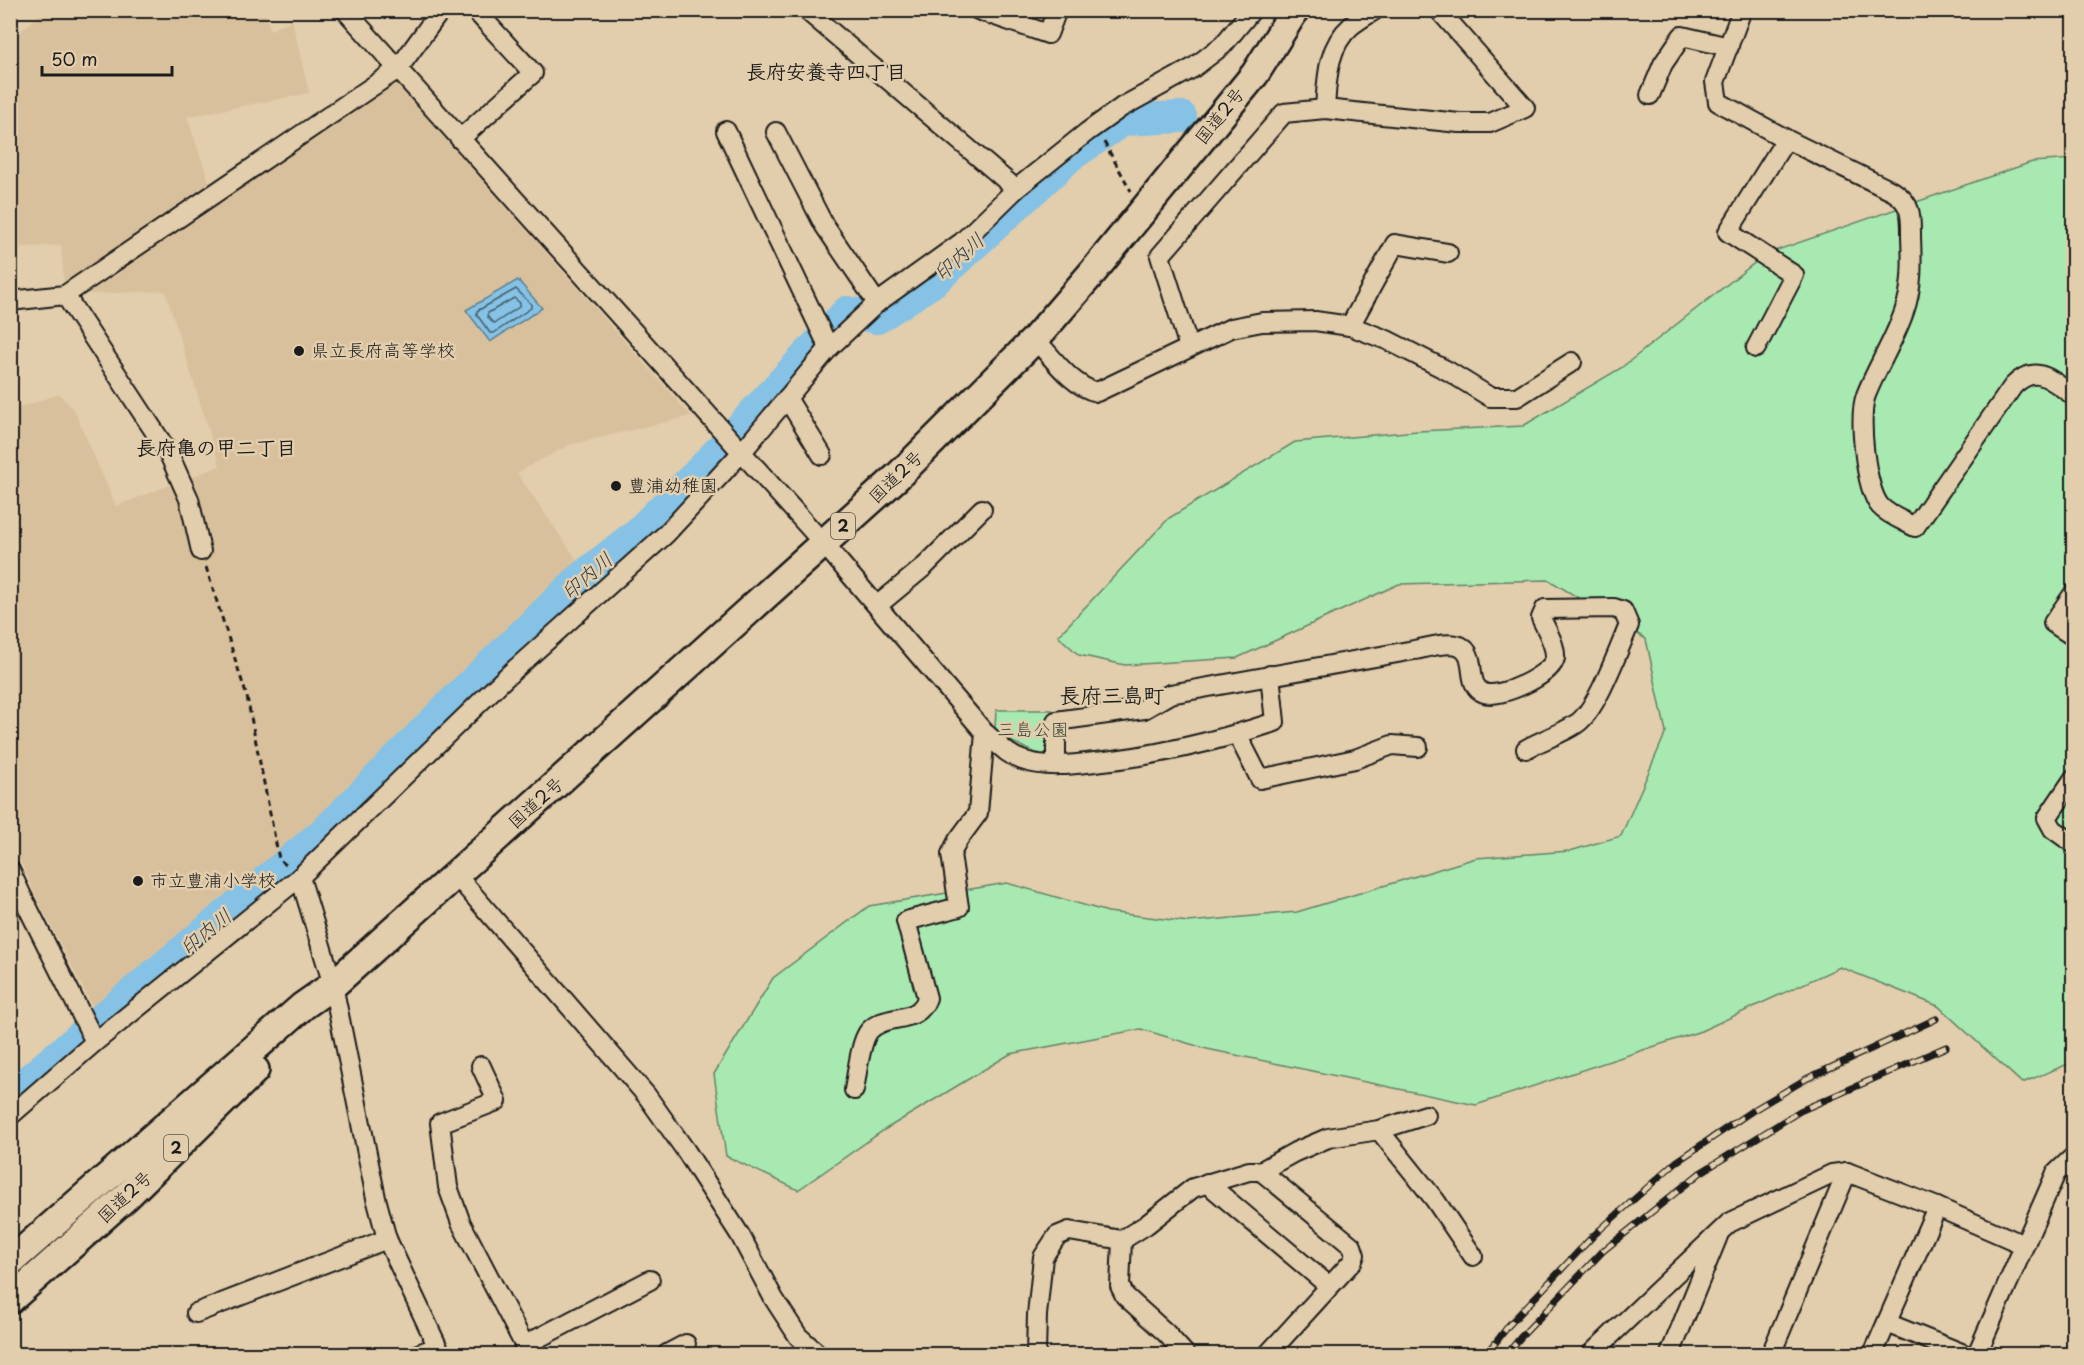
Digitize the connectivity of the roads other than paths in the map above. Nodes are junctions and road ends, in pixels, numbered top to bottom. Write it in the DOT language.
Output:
graph roads {
  1 [pos="345,10"];
  2 [pos="441,10"];
  3 [pos="475,10"];
  4 [pos="806,10"];
  5 [pos="978,10"];
  6 [pos="1057,10"];
  7 [pos="1252,10"];
  8 [pos="1294,10"];
  9 [pos="1375,10"];
  10 [pos="1439,10"];
  11 [pos="1742,10"];
  12 [pos="1729,48"];
  13 [pos="398,69"];
  14 [pos="1650,95"];
  15 [pos="1325,103"];
  16 [pos="726,130"];
  17 [pos="776,132"];
  18 [pos="1786,138"];
  19 [pos="460,139"];
  20 [pos="1016,189"];
  21 [pos="1448,253"];
  22 [pos="65,295"];
  23 [pos="10,301"];
  24 [pos="868,312"];
  25 [pos="1350,326"];
  26 [pos="1035,339"];
  27 [pos="825,341"];
  28 [pos="1189,347"];
  29 [pos="1756,348"];
  30 [pos="1572,362"];
  31 [pos="2073,396"];
  32 [pos="787,398"];
  33 [pos="737,447"];
  34 [pos="822,455"];
  35 [pos="982,509"];
  36 [pos="824,544"];
  37 [pos="201,551"];
  38 [pos="2073,593"];
  39 [pos="878,605"];
  40 [pos="2073,637"];
  41 [pos="1270,675"];
  42 [pos="985,733"];
  43 [pos="1237,734"];
  44 [pos="1418,747"];
  45 [pos="1526,748"];
  46 [pos="1056,765"];
  47 [pos="2073,778"];
  48 [pos="2073,843"];
  49 [pos="10,870"];
  50 [pos="456,875"];
  51 [pos="300,877"];
  52 [pos="333,985"];
  53 [pos="95,1042"];
  54 [pos="481,1066"];
  55 [pos="854,1090"];
  56 [pos="1426,1115"];
  57 [pos="10,1116"];
  58 [pos="1379,1130"];
  59 [pos="2073,1156"];
  60 [pos="1261,1171"];
  61 [pos="1847,1172"];
  62 [pos="1207,1183"];
  63 [pos="1937,1207"];
  64 [pos="1721,1229"];
  65 [pos="387,1239"];
  66 [pos="1122,1240"];
  67 [pos="2024,1245"];
  68 [pos="1473,1256"];
  69 [pos="10,1262"];
  70 [pos="650,1280"];
  71 [pos="1329,1286"];
  72 [pos="10,1300"];
  73 [pos="196,1313"];
  74 [pos="1887,1323"];
  75 [pos="686,1344"];
  76 [pos="527,1350"];
  77 [pos="439,1351"];
  78 [pos="418,1354"];
  79 [pos="667,1354"];
  80 [pos="818,1354"];
  81 [pos="1036,1354"];
  82 [pos="1185,1354"];
  83 [pos="1268,1354"];
  84 [pos="1591,1354"];
  85 [pos="1671,1354"];
  86 [pos="1771,1354"];
  87 [pos="1873,1354"];
  88 [pos="1964,1354"];
  89 [pos="1977,1354"];
  1 -- 13 [label="street"];
  2 -- 13 [label="street"];
  3 -- 19 [label="street"];
  4 -- 20 [label="street"];
  5 -- 6 [label="street"];
  7 -- 20 [label="street"];
  8 -- 26 [label="highway, 国道2号 / 2"];
  9 -- 15 [label="street"];
  10 -- 15 [label="street"];
  11 -- 12 [label="street"];
  12 -- 14 [label="street"];
  12 -- 18 [label="street"];
  13 -- 19 [label="street"];
  13 -- 22 [label="street"];
  15 -- 28 [label="street"];
  16 -- 27 [label="street"];
  17 -- 24 [label="street"];
  18 -- 29 [label="street"];
  18 -- 31 [label="street"];
  19 -- 33 [label="street"];
  20 -- 24 [label="street"];
  21 -- 25 [label="street"];
  22 -- 23 [label="street"];
  22 -- 37 [label="street"];
  24 -- 27 [label="street"];
  25 -- 28 [label="street"];
  25 -- 30 [label="street"];
  26 -- 28 [label="street"];
  26 -- 36 [label="highway, 国道2号 / 2"];
  27 -- 32 [label="street"];
  32 -- 33 [label="street"];
  32 -- 34 [label="street"];
  33 -- 36 [label="street"];
  33 -- 51 [label="street"];
  35 -- 39 [label="street"];
  36 -- 39 [label="street"];
  36 -- 50 [label="highway, 国道2号 / 2"];
  38 -- 40 [label="street"];
  39 -- 42 [label="street"];
  41 -- 43 [label="street"];
  41 -- 45 [label="street"];
  41 -- 46 [label="street"];
  42 -- 46 [label="street"];
  42 -- 55 [label="street"];
  43 -- 44 [label="street"];
  43 -- 46 [label="street"];
  47 -- 48 [label="street"];
  49 -- 53 [label="street"];
  50 -- 52 [label="highway, 国道2号 / 2"];
  50 -- 80 [label="street"];
  51 -- 52 [label="street"];
  51 -- 53 [label="street"];
  52 -- 65 [label="street"];
  52 -- 69 [label="highway, 国道2号 / 2"];
  52 -- 72 [label="highway, 国道2号 / 2"];
  53 -- 57 [label="street"];
  54 -- 76 [label="street"];
  56 -- 58 [label="street"];
  58 -- 60 [label="street"];
  58 -- 68 [label="street"];
  59 -- 67 [label="street"];
  60 -- 62 [label="street"];
  60 -- 71 [label="street"];
  61 -- 63 [label="street"];
  61 -- 64 [label="street"];
  61 -- 86 [label="street"];
  62 -- 66 [label="street"];
  62 -- 71 [label="street"];
  63 -- 67 [label="street"];
  63 -- 74 [label="street"];
  64 -- 84 [label="street"];
  64 -- 85 [label="street"];
  65 -- 73 [label="street"];
  65 -- 77 [label="street"];
  66 -- 81 [label="street"];
  66 -- 82 [label="street"];
  67 -- 89 [label="street"];
  70 -- 76 [label="street"];
  71 -- 83 [label="street"];
  74 -- 87 [label="street"];
  74 -- 88 [label="street"];
  75 -- 79 [label="street"];
  77 -- 78 [label="street"];
}
